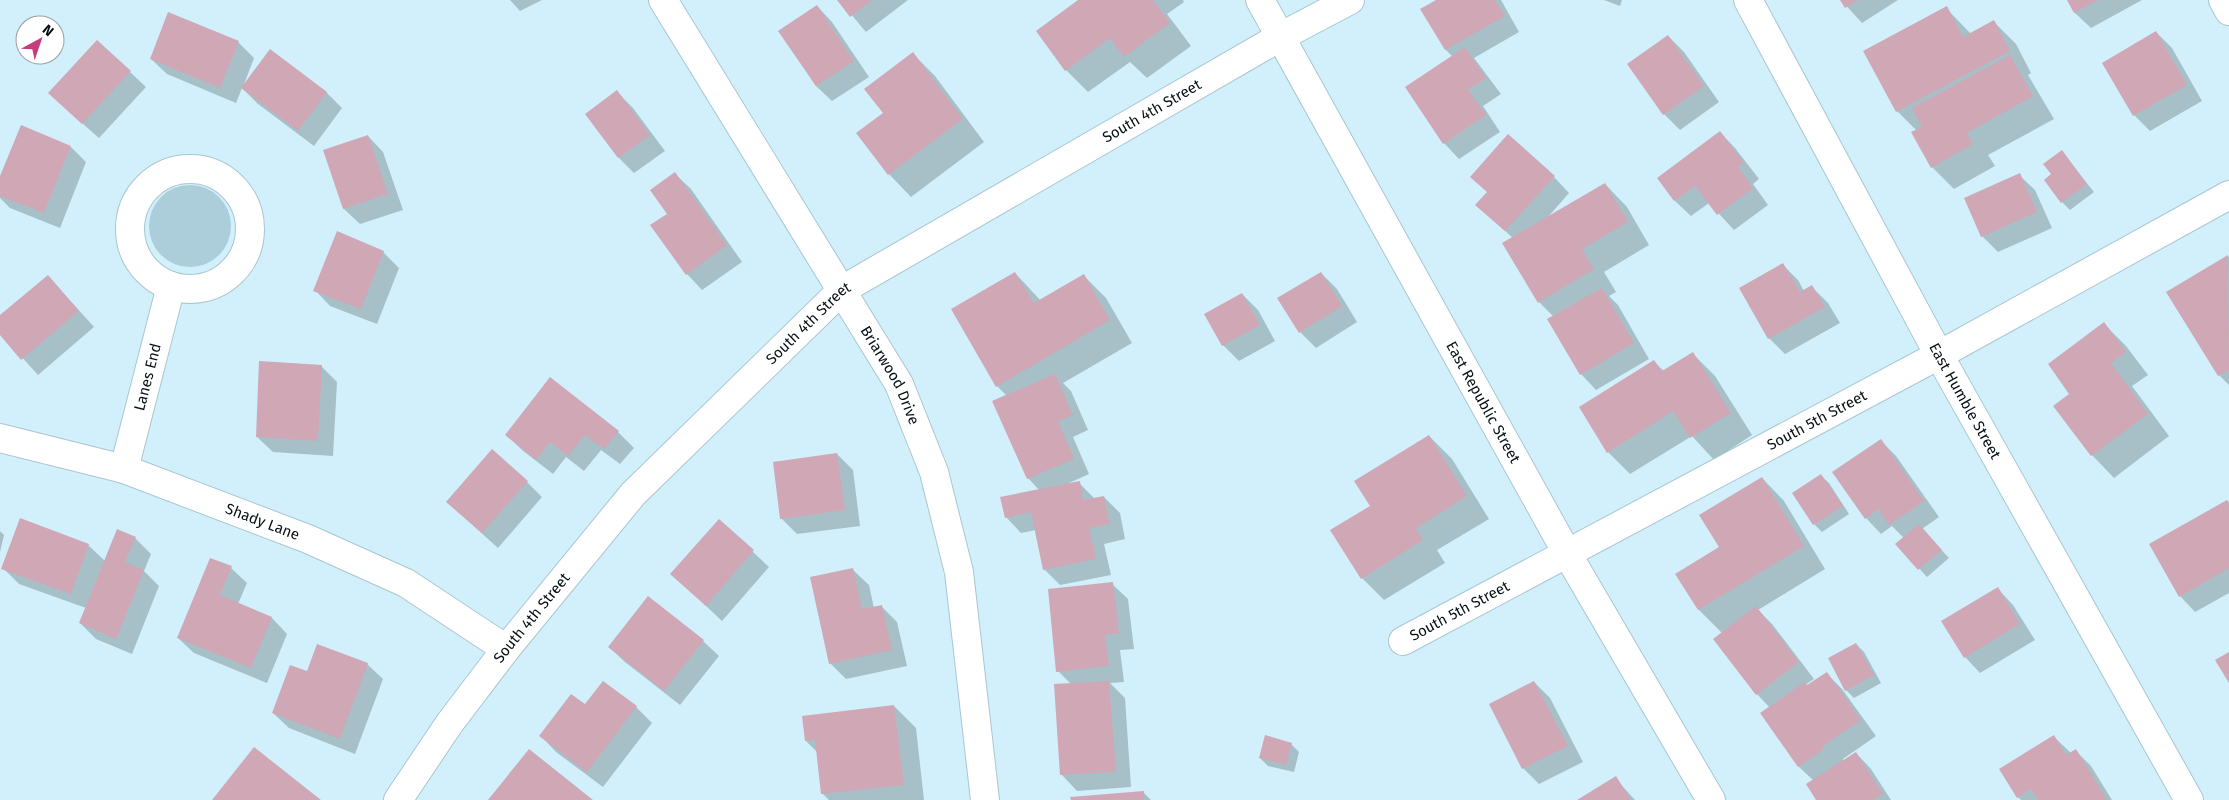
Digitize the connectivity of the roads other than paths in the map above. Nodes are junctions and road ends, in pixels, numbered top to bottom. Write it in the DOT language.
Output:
graph roads {
  1 [pos="663,0"];
  2 [pos="1260,0"];
  3 [pos="1350,0"];
  4 [pos="1748,0"];
  5 [pos="2223,0"];
  6 [pos="2229,10"];
  7 [pos="1280,37"];
  8 [pos="2229,195"];
  9 [pos="171,286"];
  10 [pos="842,290"];
  11 [pos="1939,355"];
  12 [pos="0,438"];
  13 [pos="124,468"];
  14 [pos="1568,555"];
  15 [pos="1403,641"];
  16 [pos="506,649"];
  17 [pos="398,800"];
  18 [pos="985,800"];
  19 [pos="1711,800"];
  20 [pos="2189,800"];
  1 -- 10 [label="street, Briarwood Drive"];
  2 -- 7 [label="street, East Republic Street"];
  3 -- 7 [label="street, South 4th Street"];
  4 -- 11 [label="street, East Humble Street"];
  5 -- 6 [label="street"];
  7 -- 10 [label="street, South 4th Street"];
  7 -- 14 [label="street, East Republic Street"];
  8 -- 11 [label="street, South 5th Street"];
  9 -- 9 [label="street"];
  9 -- 13 [label="street, Lanes End"];
  10 -- 16 [label="street, South 4th Street"];
  10 -- 18 [label="street, Briarwood Drive"];
  11 -- 14 [label="street, South 5th Street"];
  11 -- 20 [label="street, East Humble Street"];
  12 -- 13 [label="street, Shady Lane"];
  13 -- 16 [label="street, Shady Lane"];
  14 -- 15 [label="street, South 5th Street"];
  14 -- 19 [label="street, East Republic Street"];
  16 -- 17 [label="street, South 4th Street"];
}
